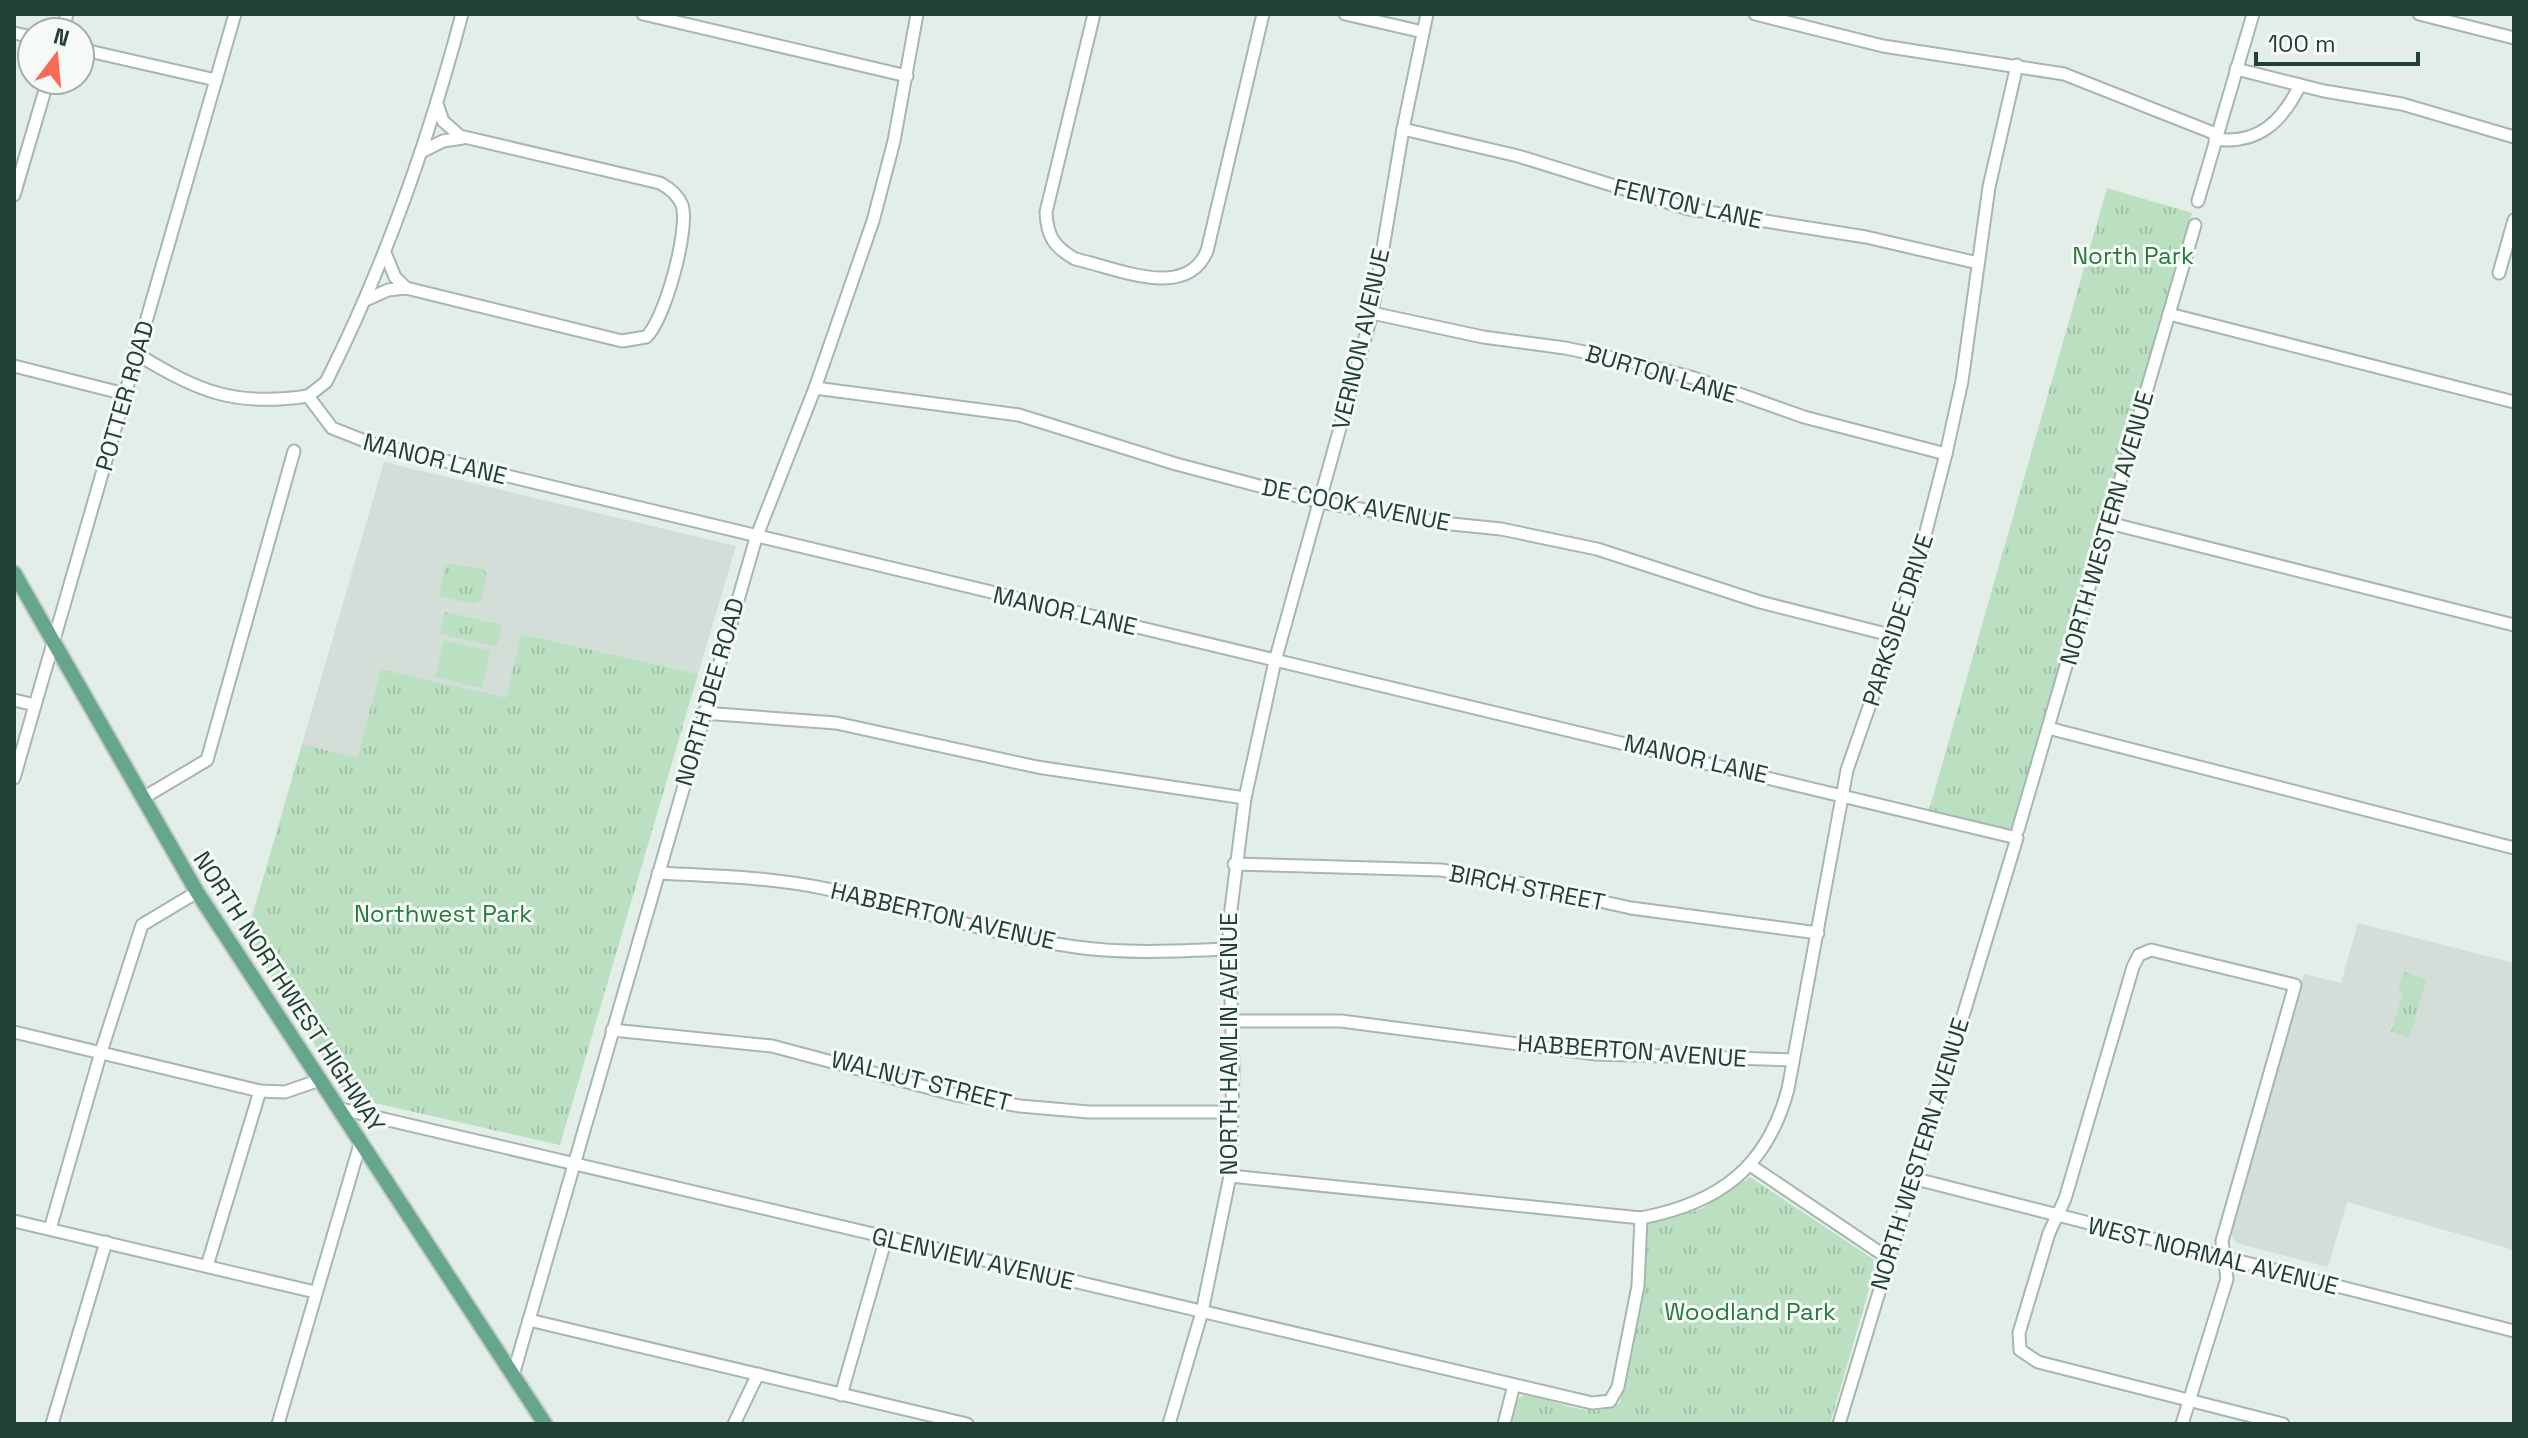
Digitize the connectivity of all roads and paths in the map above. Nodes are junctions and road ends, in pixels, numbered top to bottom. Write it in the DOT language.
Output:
graph roads {
  1 [pos="235,14"];
  2 [pos="462,14"];
  3 [pos="643,14"];
  4 [pos="917,14"];
  5 [pos="1094,14"];
  6 [pos="1263,14"];
  7 [pos="1345,14"];
  8 [pos="1427,14"];
  9 [pos="1755,14"];
  10 [pos="2253,14"];
  11 [pos="2419,14"];
  12 [pos="1423,32"];
  13 [pos="2514,38"];
  14 [pos="96,53"];
  15 [pos="2017,65"];
  16 [pos="2236,69"];
  17 [pos="907,76"];
  18 [pos="216,80"];
  19 [pos="2300,85"];
  20 [pos="43,96"];
  21 [pos="437,104"];
  22 [pos="1403,129"];
  23 [pos="2216,136"];
  24 [pos="2514,137"];
  25 [pos="475,140"];
  26 [pos="423,151"];
  27 [pos="14,195"];
  28 [pos="2198,201"];
  29 [pos="2514,220"];
  30 [pos="2195,225"];
  31 [pos="386,255"];
  32 [pos="1978,263"];
  33 [pos="2499,273"];
  34 [pos="406,288"];
  35 [pos="368,299"];
  36 [pos="1372,313"];
  37 [pos="2169,314"];
  38 [pos="137,354"];
  39 [pos="14,366"];
  40 [pos="815,388"];
  41 [pos="125,394"];
  42 [pos="308,396"];
  43 [pos="2514,402"];
  44 [pos="294,451"];
  45 [pos="1946,454"];
  46 [pos="1320,502"];
  47 [pos="2109,523"];
  48 [pos="756,538"];
  49 [pos="14,573"];
  50 [pos="2514,625"];
  51 [pos="1894,636"];
  52 [pos="53,645"];
  53 [pos="1275,661"];
  54 [pos="14,700"];
  55 [pos="35,705"];
  56 [pos="703,713"];
  57 [pos="2048,728"];
  58 [pos="14,778"];
  59 [pos="1843,794"];
  60 [pos="143,798"];
  61 [pos="1245,798"];
  62 [pos="2017,834"];
  63 [pos="2514,848"];
  64 [pos="1234,864"];
  65 [pos="658,873"];
  66 [pos="197,892"];
  67 [pos="1818,933"];
  68 [pos="1228,949"];
  69 [pos="1232,1021"];
  70 [pos="612,1030"];
  71 [pos="14,1032"];
  72 [pos="101,1052"];
  73 [pos="1793,1060"];
  74 [pos="317,1081"];
  75 [pos="260,1091"];
  76 [pos="336,1108"];
  77 [pos="1232,1112"];
  78 [pos="360,1144"];
  79 [pos="572,1165"];
  80 [pos="1750,1165"];
  81 [pos="1230,1176"];
  82 [pos="1912,1178"];
  83 [pos="2058,1216"];
  84 [pos="1641,1218"];
  85 [pos="14,1221"];
  86 [pos="50,1229"];
  87 [pos="886,1238"];
  88 [pos="106,1242"];
  89 [pos="1888,1258"];
  90 [pos="2225,1259"];
  91 [pos="207,1266"];
  92 [pos="315,1292"];
  93 [pos="1202,1312"];
  94 [pos="529,1320"];
  95 [pos="2514,1331"];
  96 [pos="758,1374"];
  97 [pos="513,1375"];
  98 [pos="1514,1385"];
  99 [pos="841,1395"];
  100 [pos="2190,1400"];
  101 [pos="52,1424"];
  102 [pos="278,1424"];
  103 [pos="544,1424"];
  104 [pos="734,1424"];
  105 [pos="967,1424"];
  106 [pos="1169,1424"];
  107 [pos="1504,1424"];
  108 [pos="1839,1424"];
  109 [pos="2182,1424"];
  110 [pos="2283,1424"];
  1 -- 18 [label="street, POTTER ROAD"];
  2 -- 21 [label="street"];
  3 -- 17 [label="street"];
  4 -- 17 [label="street, NORTH DEE ROAD"];
  5 -- 6 [label="street"];
  7 -- 12 [label="street"];
  8 -- 12 [label="street, VERNON AVENUE"];
  9 -- 15 [label="street"];
  10 -- 16 [label="street"];
  11 -- 13 [label="street"];
  12 -- 22 [label="street, VERNON AVENUE"];
  14 -- 18 [label="street"];
  15 -- 23 [label="street"];
  15 -- 32 [label="street, PARKSIDE DRIVE"];
  16 -- 19 [label="street"];
  16 -- 23 [label="street"];
  17 -- 40 [label="street, NORTH DEE ROAD"];
  18 -- 38 [label="street, POTTER ROAD"];
  19 -- 23 [label="street"];
  19 -- 24 [label="street"];
  20 -- 27 [label="street"];
  21 -- 25 [label="street"];
  21 -- 26 [label="street"];
  22 -- 32 [label="street, FENTON LANE"];
  22 -- 36 [label="street, VERNON AVENUE"];
  23 -- 28 [label="street"];
  25 -- 26 [label="street"];
  25 -- 34 [label="street"];
  26 -- 31 [label="street"];
  29 -- 33 [label="street"];
  30 -- 37 [label="street, NORTH WESTERN AVENUE"];
  31 -- 34 [label="street"];
  31 -- 35 [label="street"];
  32 -- 45 [label="street, PARKSIDE DRIVE"];
  34 -- 35 [label="street"];
  35 -- 42 [label="street"];
  36 -- 45 [label="street, BURTON LANE"];
  36 -- 46 [label="street, VERNON AVENUE"];
  37 -- 43 [label="street"];
  37 -- 47 [label="street, NORTH WESTERN AVENUE"];
  38 -- 41 [label="street, POTTER ROAD"];
  38 -- 42 [label="street"];
  39 -- 41 [label="street"];
  40 -- 46 [label="street, DE COOK AVENUE"];
  40 -- 48 [label="street, NORTH DEE ROAD"];
  41 -- 52 [label="street, POTTER ROAD"];
  42 -- 48 [label="street, MANOR LANE"];
  44 -- 60 [label="street"];
  45 -- 51 [label="street, PARKSIDE DRIVE"];
  46 -- 51 [label="street, DE COOK AVENUE"];
  46 -- 53 [label="street, VERNON AVENUE"];
  47 -- 50 [label="street"];
  47 -- 57 [label="street, NORTH WESTERN AVENUE"];
  48 -- 53 [label="street, MANOR LANE"];
  48 -- 56 [label="street, NORTH DEE ROAD"];
  49 -- 52 [label="main road, NORTH NORTHWEST HIGHWAY"];
  51 -- 59 [label="street, PARKSIDE DRIVE"];
  52 -- 55 [label="street, POTTER ROAD"];
  52 -- 60 [label="main road, NORTH NORTHWEST HIGHWAY"];
  53 -- 59 [label="street, MANOR LANE"];
  53 -- 61 [label="street, NORTH HAMLIN AVENUE"];
  54 -- 55 [label="street"];
  55 -- 58 [label="street, POTTER ROAD"];
  56 -- 61 [label="street"];
  56 -- 65 [label="street, NORTH DEE ROAD"];
  57 -- 62 [label="street, NORTH WESTERN AVENUE"];
  57 -- 63 [label="street"];
  59 -- 62 [label="street, MANOR LANE"];
  59 -- 67 [label="street, PARKSIDE DRIVE"];
  60 -- 66 [label="main road, NORTH NORTHWEST HIGHWAY"];
  61 -- 64 [label="street, NORTH HAMLIN AVENUE"];
  62 -- 82 [label="street, NORTH WESTERN AVENUE"];
  64 -- 67 [label="street, BIRCH STREET"];
  64 -- 68 [label="street, NORTH HAMLIN AVENUE"];
  65 -- 68 [label="street, HABBERTON AVENUE"];
  65 -- 70 [label="street, NORTH DEE ROAD"];
  66 -- 72 [label="street"];
  66 -- 74 [label="main road, NORTH NORTHWEST HIGHWAY"];
  67 -- 73 [label="street, PARKSIDE DRIVE"];
  68 -- 69 [label="street, NORTH HAMLIN AVENUE"];
  69 -- 73 [label="street, HABBERTON AVENUE"];
  69 -- 77 [label="street, NORTH HAMLIN AVENUE"];
  70 -- 77 [label="street, WALNUT STREET"];
  70 -- 79 [label="street, NORTH DEE ROAD"];
  71 -- 72 [label="street"];
  72 -- 75 [label="street"];
  72 -- 86 [label="street"];
  73 -- 80 [label="street, PARKSIDE DRIVE"];
  74 -- 75 [label="street"];
  74 -- 76 [label="main road, NORTH NORTHWEST HIGHWAY"];
  75 -- 91 [label="street"];
  76 -- 78 [label="main road, NORTH NORTHWEST HIGHWAY"];
  76 -- 79 [label="street, GLENVIEW AVENUE"];
  77 -- 81 [label="street, NORTH HAMLIN AVENUE"];
  78 -- 92 [label="street"];
  78 -- 97 [label="main road, NORTH NORTHWEST HIGHWAY"];
  79 -- 87 [label="street, GLENVIEW AVENUE"];
  79 -- 94 [label="street, NORTH DEE ROAD"];
  80 -- 84 [label="street"];
  80 -- 89 [label="street"];
  81 -- 84 [label="street"];
  81 -- 93 [label="street, NORTH HAMLIN AVENUE"];
  82 -- 83 [label="street, WEST NORMAL AVENUE"];
  82 -- 89 [label="street, NORTH WESTERN AVENUE"];
  83 -- 90 [label="street, WEST NORMAL AVENUE"];
  83 -- 90 [label="street"];
  83 -- 100 [label="street"];
  84 -- 98 [label="street, GLENVIEW AVENUE"];
  85 -- 86 [label="street"];
  86 -- 88 [label="street"];
  87 -- 93 [label="street, GLENVIEW AVENUE"];
  87 -- 99 [label="street"];
  88 -- 91 [label="street"];
  88 -- 101 [label="street"];
  89 -- 108 [label="street, NORTH WESTERN AVENUE"];
  90 -- 95 [label="street, WEST NORMAL AVENUE"];
  90 -- 100 [label="street"];
  91 -- 92 [label="street"];
  92 -- 102 [label="street"];
  93 -- 98 [label="street, GLENVIEW AVENUE"];
  93 -- 106 [label="street, NORTH HAMLIN AVENUE"];
  94 -- 96 [label="street"];
  94 -- 97 [label="street, NORTH DEE ROAD"];
  96 -- 99 [label="street"];
  96 -- 104 [label="street"];
  97 -- 103 [label="main road, NORTH NORTHWEST HIGHWAY"];
  98 -- 107 [label="street"];
  99 -- 105 [label="street"];
  100 -- 109 [label="street"];
  100 -- 110 [label="street"];
}
